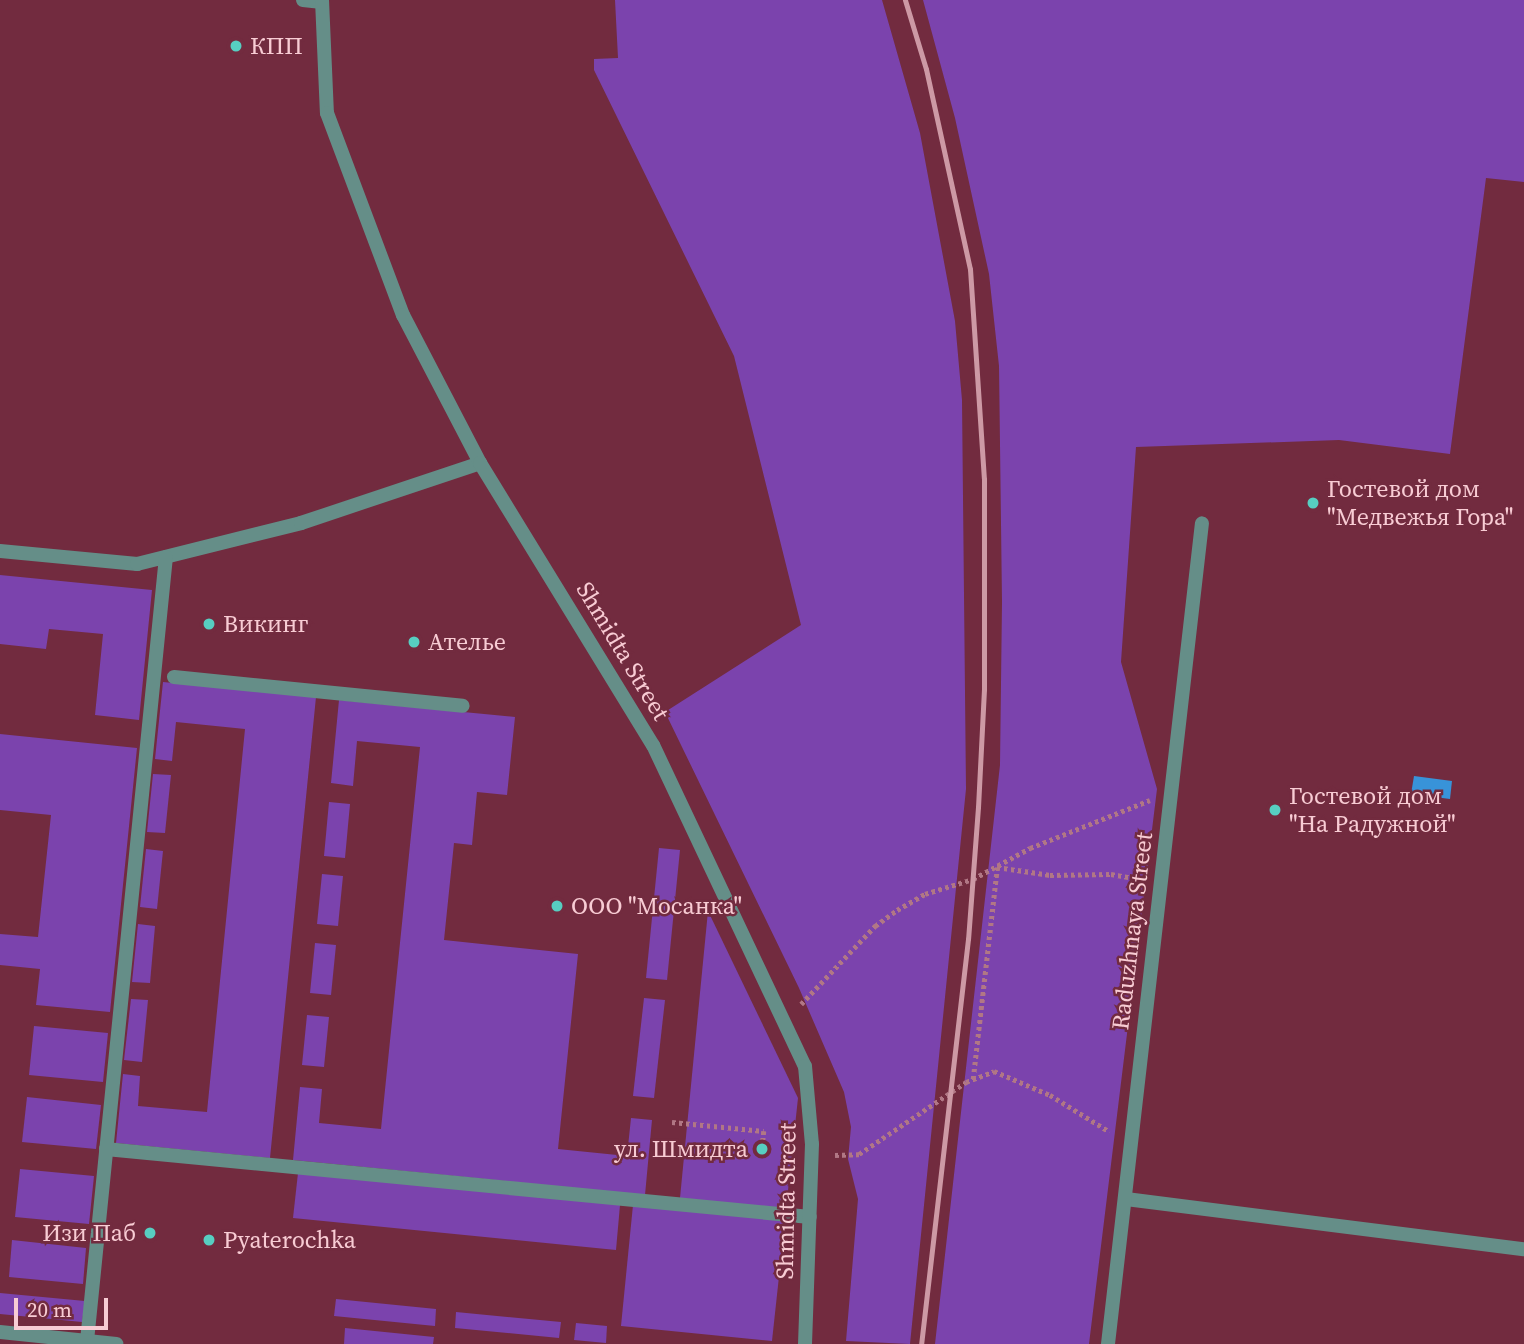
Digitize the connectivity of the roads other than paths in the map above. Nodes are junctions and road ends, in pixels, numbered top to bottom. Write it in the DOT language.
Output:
graph roads {
  1 [pos="303,0"];
  2 [pos="322,1"];
  3 [pos="480,463"];
  4 [pos="1202,523"];
  5 [pos="0,551"];
  6 [pos="166,557"];
  7 [pos="174,677"];
  8 [pos="463,706"];
  9 [pos="107,1149"];
  10 [pos="1126,1199"];
  11 [pos="810,1217"];
  12 [pos="1524,1249"];
  13 [pos="0,1332"];
  14 [pos="87,1341"];
  15 [pos="116,1344"];
  16 [pos="805,1344"];
  17 [pos="1108,1344"];
  1 -- 2 [label="street"];
  2 -- 3 [label="street, Shmidta Street"];
  3 -- 6 [label="street"];
  3 -- 11 [label="street, Shmidta Street"];
  4 -- 10 [label="street, Raduzhnaya Street"];
  5 -- 6 [label="street"];
  6 -- 9 [label="street"];
  7 -- 8 [label="street"];
  9 -- 11 [label="street"];
  9 -- 14 [label="street"];
  10 -- 12 [label="street"];
  10 -- 17 [label="street, Raduzhnaya Street"];
  11 -- 16 [label="street, Shmidta Street"];
  13 -- 14 [label="street"];
  14 -- 15 [label="street"];
}
